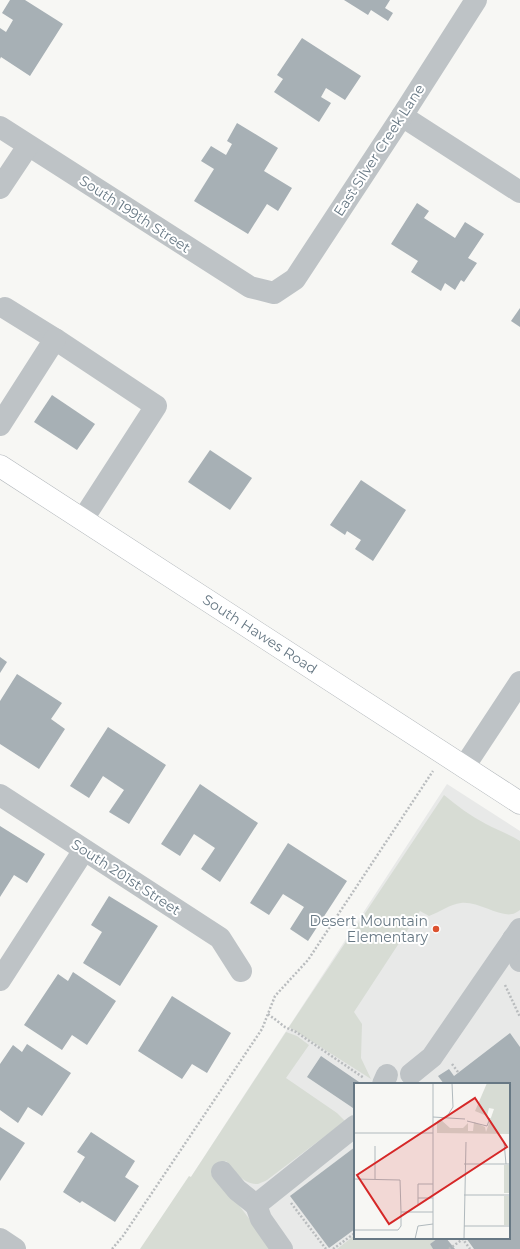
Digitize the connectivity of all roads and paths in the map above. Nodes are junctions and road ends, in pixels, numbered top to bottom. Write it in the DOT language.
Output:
graph roads {
  1 [pos="476,0"];
  2 [pos="402,116"];
  3 [pos="0,128"];
  4 [pos="28,146"];
  5 [pos="0,188"];
  6 [pos="520,192"];
  7 [pos="274,293"];
  8 [pos="5,308"];
  9 [pos="55,339"];
  10 [pos="0,425"];
  11 [pos="0,466"];
  12 [pos="83,519"];
  13 [pos="520,682"];
  14 [pos="444,754"];
  15 [pos="464,767"];
  16 [pos="0,795"];
  17 [pos="520,803"];
  18 [pos="84,850"];
  19 [pos="517,934"];
  20 [pos="520,961"];
  21 [pos="241,971"];
  22 [pos="0,980"];
  23 [pos="268,1014"];
  24 [pos="411,1074"];
  25 [pos="379,1080"];
  26 [pos="354,1127"];
  27 [pos="222,1172"];
  28 [pos="290,1202"];
  29 [pos="256,1206"];
  30 [pos="354,1234"];
  31 [pos="0,1239"];
  32 [pos="461,1239"];
  33 [pos="463,1239"];
  34 [pos="15,1249"];
  35 [pos="112,1249"];
  36 [pos="282,1249"];
  37 [pos="326,1249"];
  38 [pos="333,1249"];
  39 [pos="449,1249"];
  40 [pos="470,1249"];
  1 -- 2 [label="street, East Silver Creek Lane"];
  2 -- 6 [label="street"];
  2 -- 7 [label="street, East Silver Creek Lane"];
  3 -- 4 [label="street, South 199th Street"];
  4 -- 5 [label="street"];
  4 -- 7 [label="street, South 199th Street"];
  8 -- 9 [label="street"];
  9 -- 10 [label="street"];
  9 -- 12 [label="street"];
  11 -- 12 [label="main road, South Hawes Road"];
  12 -- 14 [label="main road, South Hawes Road"];
  13 -- 15 [label="street"];
  14 -- 15 [label="main road, South Hawes Road"];
  14 -- 23 [label="path"];
  15 -- 17 [label="main road, South Hawes Road"];
  16 -- 18 [label="street, South 201st Street"];
  18 -- 21 [label="street, South 201st Street"];
  18 -- 22 [label="street"];
  19 -- 20 [label="street"];
  19 -- 24 [label="street"];
  23 -- 25 [label="path"];
  23 -- 35 [label="path"];
  26 -- 29 [label="street"];
  27 -- 29 [label="street"];
  28 -- 37 [label="path"];
  29 -- 36 [label="street"];
  30 -- 38 [label="path"];
  31 -- 34 [label="street"];
  32 -- 39 [label="path"];
  33 -- 40 [label="path"];
}
